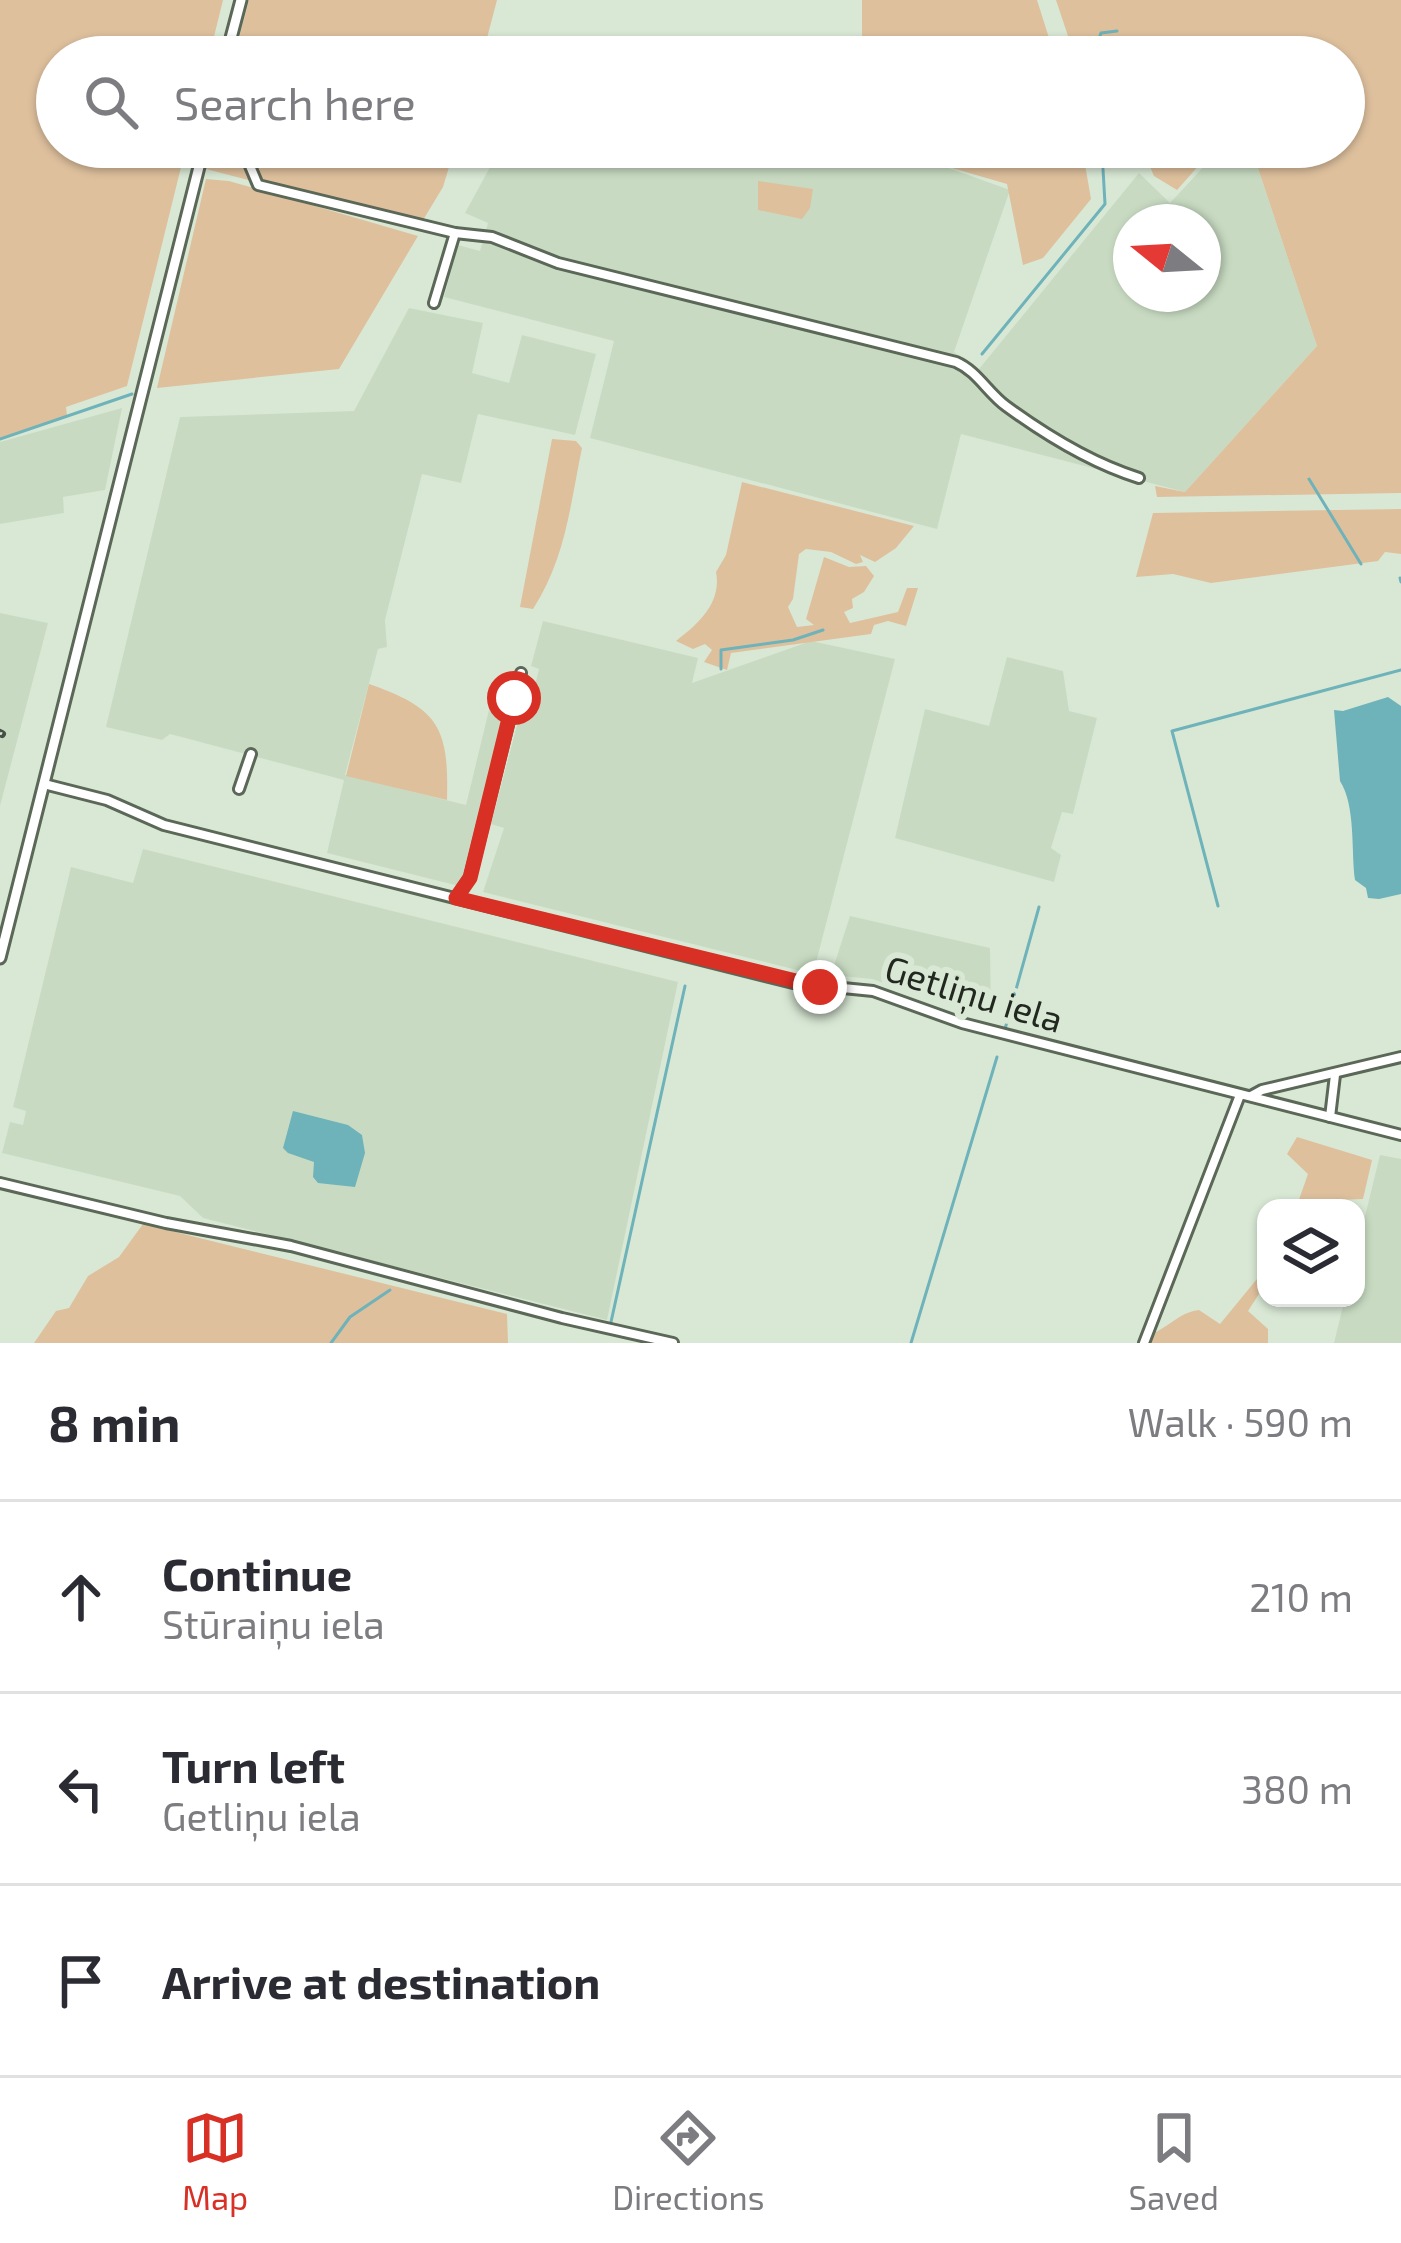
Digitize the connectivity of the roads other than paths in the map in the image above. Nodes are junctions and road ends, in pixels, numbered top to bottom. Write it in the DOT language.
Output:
graph roads {
  1 [pos="241,0"];
  2 [pos="232,36"];
  3 [pos="199,168"];
  4 [pos="251,168"];
  5 [pos="455,233"];
  6 [pos="434,303"];
  7 [pos="1139,478"];
  8 [pos="521,673"];
  9 [pos="250,754"];
  10 [pos="44,784"];
  11 [pos="239,789"];
  12 [pos="456,898"];
  13 [pos="0,958"];
  14 [pos="1401,1058"];
  15 [pos="1335,1075"];
  16 [pos="1245,1096"];
  17 [pos="1330,1117"];
  18 [pos="1401,1135"];
  19 [pos="0,1183"];
  20 [pos="673,1343"];
  21 [pos="1144,1343"];
  1 -- 2 [label="main road"];
  3 -- 10 [label="main road"];
  4 -- 5 [label="street"];
  5 -- 6 [label="street"];
  5 -- 7 [label="street"];
  8 -- 12 [label="street"];
  9 -- 11 [label="street"];
  10 -- 12 [label="street, Getliņu iela"];
  10 -- 13 [label="main road"];
  12 -- 16 [label="street, Getliņu iela"];
  14 -- 15 [label="street"];
  15 -- 16 [label="street"];
  15 -- 17 [label="street"];
  16 -- 17 [label="street, Getliņu iela"];
  16 -- 21 [label="street"];
  17 -- 18 [label="street, Getliņu iela"];
  19 -- 20 [label="street"];
}
